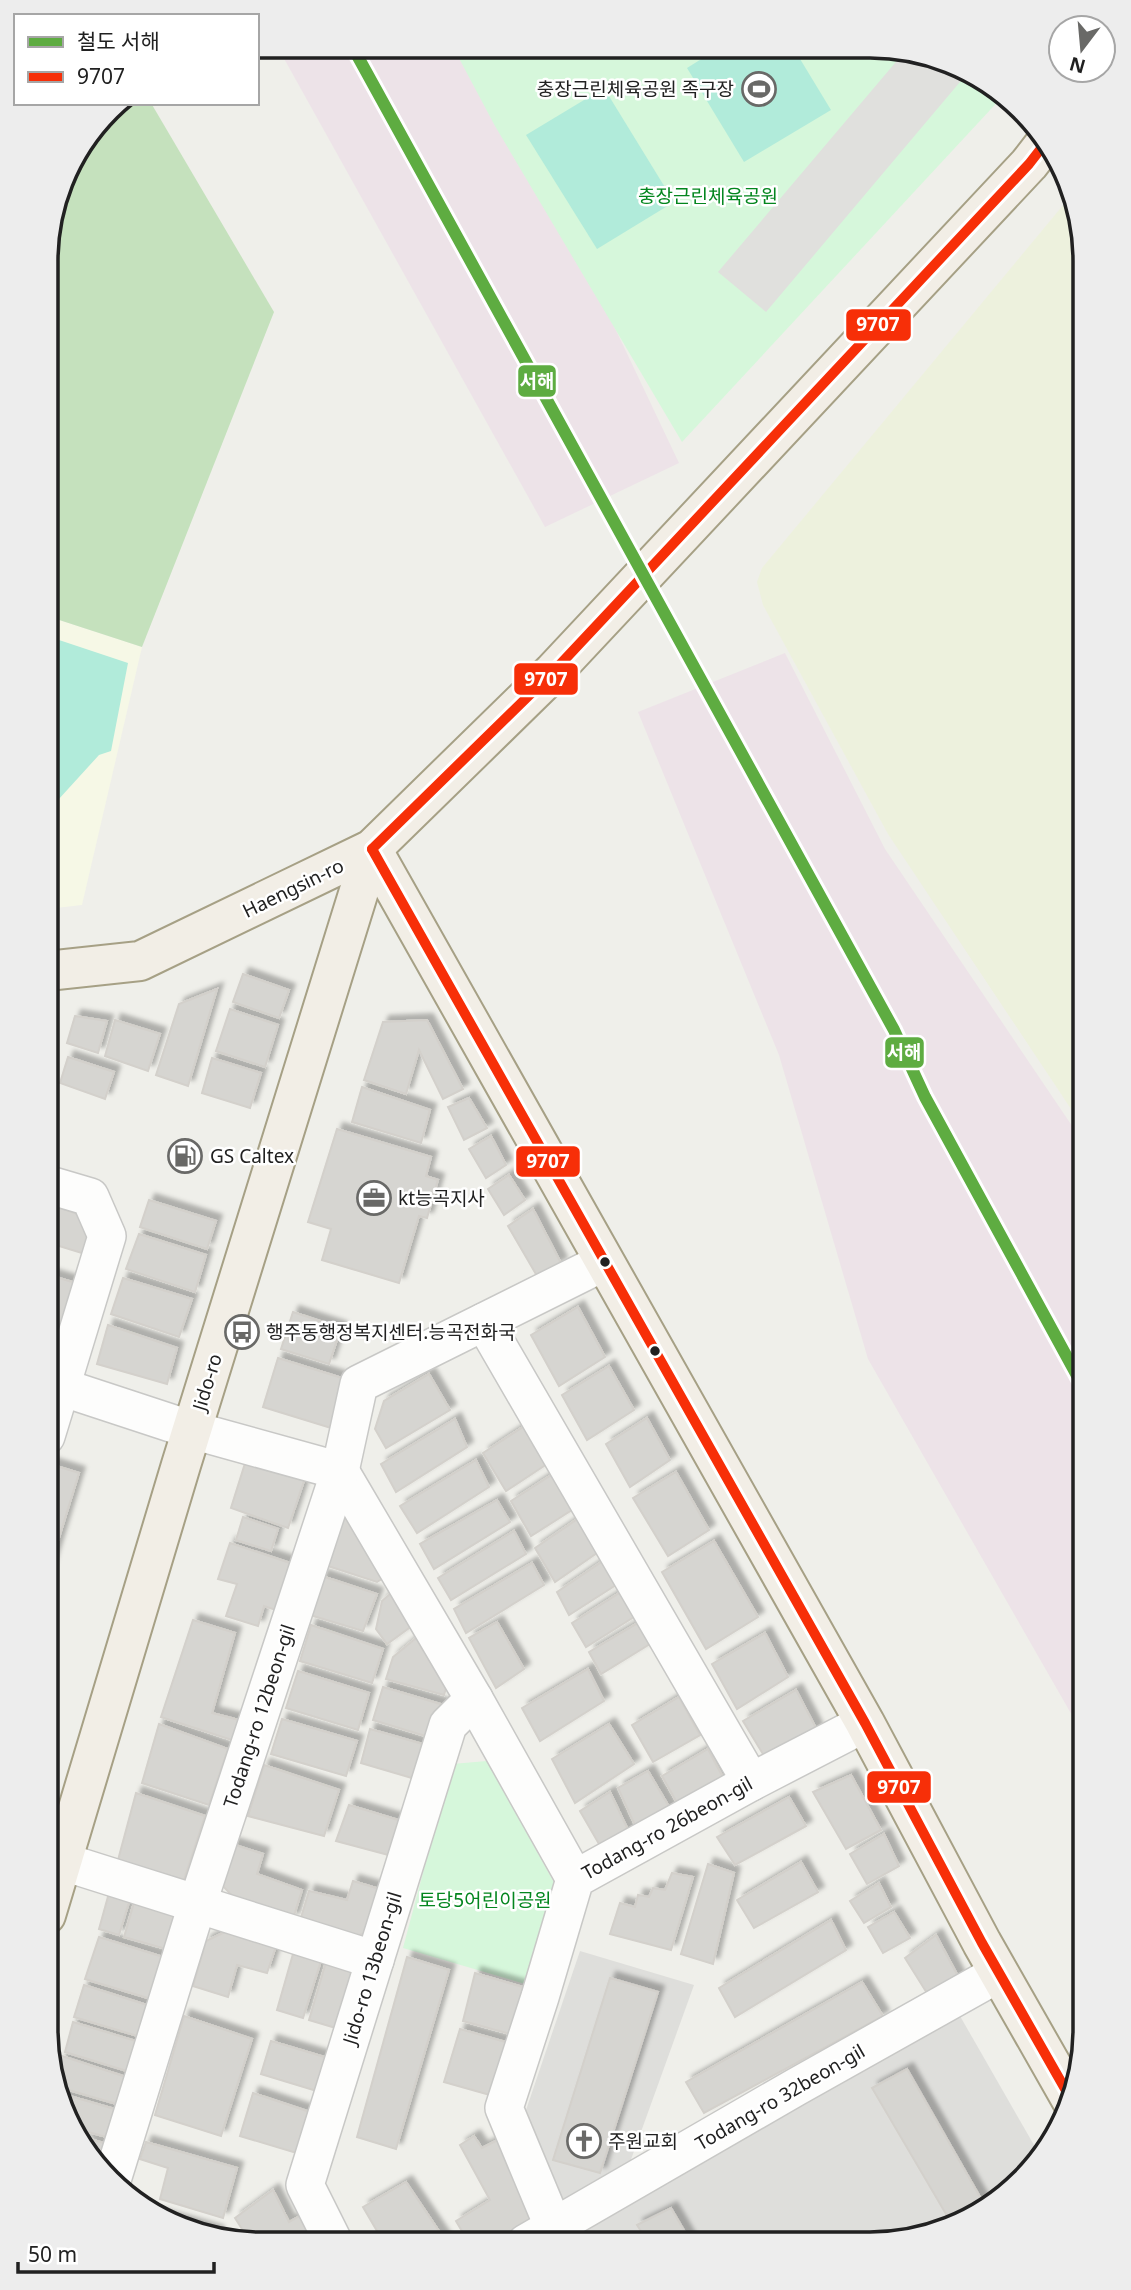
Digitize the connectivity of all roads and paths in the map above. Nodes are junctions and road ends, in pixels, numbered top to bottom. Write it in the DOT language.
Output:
graph roads {
  1 [pos="1040,150"];
  2 [pos="372,849"];
  3 [pos="58,970"];
  4 [pos="58,1188"];
  5 [pos="604,1262"];
  6 [pos="484,1322"];
  7 [pos="58,1374"];
  8 [pos="58,1386"];
  9 [pos="192,1430"];
  10 [pos="340,1471"];
  11 [pos="474,1699"];
  12 [pos="865,1723"];
  13 [pos="751,1782"];
  14 [pos="58,1841"];
  15 [pos="58,1858"];
  16 [pos="575,1879"];
  17 [pos="198,1902"];
  18 [pos="375,1960"];
  19 [pos="999,1973"];
  20 [pos="1064,2087"];
  21 [pos="115,2171"];
  22 [pos="328,2232"];
  23 [pos="546,2232"];
  24 [pos="558,2232"];
  1 -- 2 [label="main road, Haengsin-ro"];
  2 -- 3 [label="main road, Haengsin-ro"];
  2 -- 5 [label="main road"];
  2 -- 9 [label="main road, Jido-ro"];
  4 -- 7 [label="street"];
  5 -- 6 [label="street, Todang-ro 12beon-gil"];
  5 -- 12 [label="main road"];
  6 -- 10 [label="street, Todang-ro 12beon-gil"];
  6 -- 13 [label="street"];
  8 -- 9 [label="street"];
  9 -- 10 [label="street"];
  9 -- 14 [label="main road, Jido-ro"];
  10 -- 11 [label="street"];
  10 -- 17 [label="street, Todang-ro 12beon-gil"];
  11 -- 16 [label="street"];
  11 -- 18 [label="street, Jido-ro 13beon-gil"];
  12 -- 13 [label="street, Todang-ro 26beon-gil"];
  12 -- 19 [label="main road"];
  13 -- 16 [label="street, Todang-ro 26beon-gil"];
  15 -- 17 [label="street"];
  16 -- 23 [label="street, Todang-ro 26beon-gil"];
  17 -- 18 [label="street"];
  17 -- 21 [label="street, Todang-ro 12beon-gil"];
  18 -- 22 [label="street, Jido-ro 13beon-gil"];
  19 -- 20 [label="main road"];
  19 -- 24 [label="street, Todang-ro 32beon-gil"];
}
